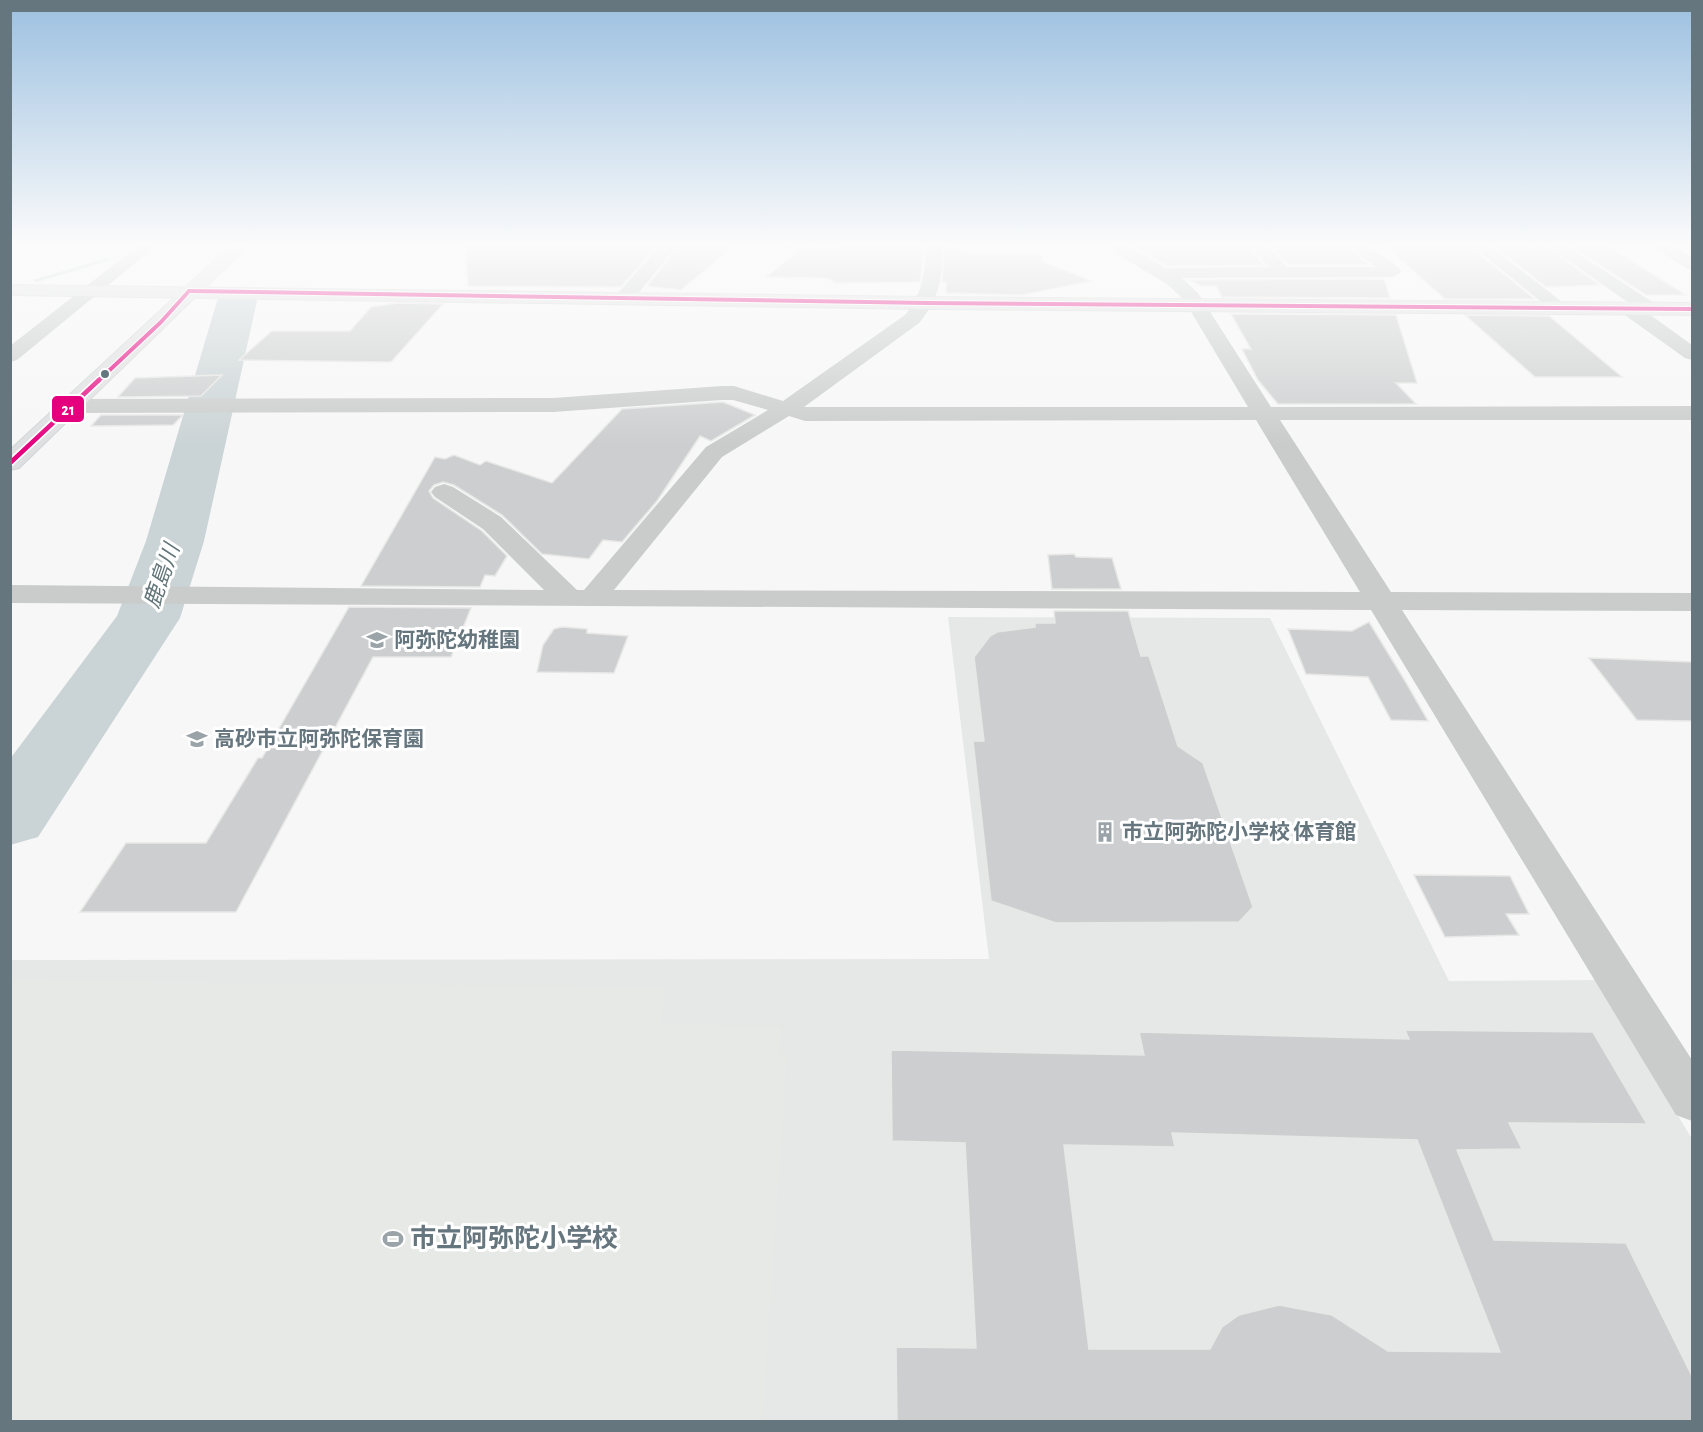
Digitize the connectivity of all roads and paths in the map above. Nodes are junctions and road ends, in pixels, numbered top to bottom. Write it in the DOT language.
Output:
graph roads {
  1 [pos="65,312"];
  2 [pos="171,312"];
  3 [pos="919,312"];
  4 [pos="1198,312"];
  5 [pos="1633,312"];
  6 [pos="1692,354"];
  7 [pos="10,356"];
  8 [pos="71,406"];
  9 [pos="786,409"];
  10 [pos="1262,412"];
  11 [pos="1692,412"];
  12 [pos="10,464"];
  13 [pos="444,492"];
  14 [pos="10,594"];
  15 [pos="581,599"];
  16 [pos="1382,600"];
  17 [pos="1692,602"];
  18 [pos="1692,1100"];
  1 -- 7 [label="street"];
  2 -- 8 [label="main road"];
  3 -- 9 [label="street"];
  4 -- 10 [label="street"];
  5 -- 6 [label="street"];
  8 -- 9 [label="street"];
  8 -- 12 [label="main road"];
  9 -- 10 [label="street"];
  9 -- 15 [label="street"];
  10 -- 11 [label="street"];
  10 -- 16 [label="street"];
  13 -- 15 [label="street"];
  14 -- 15 [label="street"];
  15 -- 16 [label="street"];
  16 -- 17 [label="street"];
  16 -- 18 [label="street"];
}
